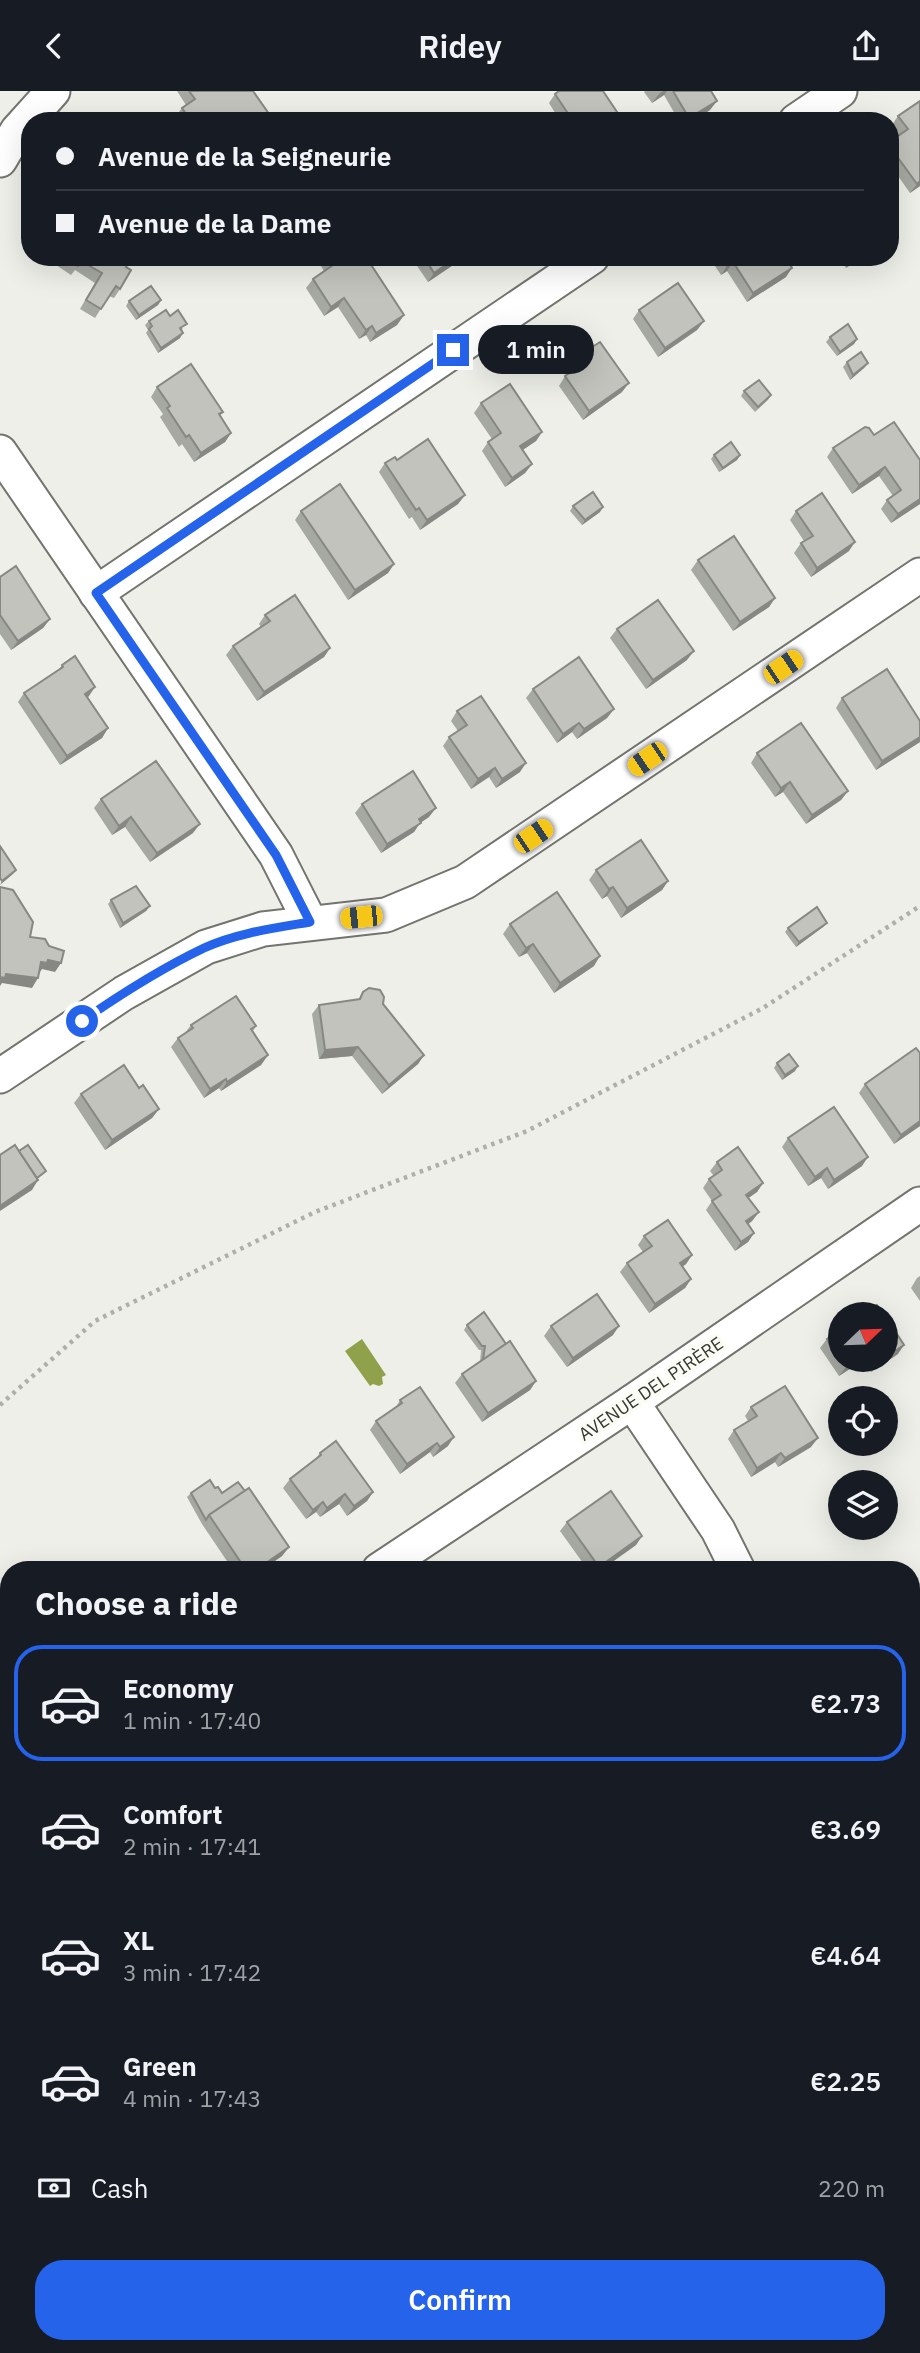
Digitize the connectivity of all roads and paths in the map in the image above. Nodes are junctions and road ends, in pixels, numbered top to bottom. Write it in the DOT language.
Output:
graph roads {
  1 [pos="53,91"];
  2 [pos="840,91"];
  3 [pos="34,112"];
  4 [pos="809,112"];
  5 [pos="21,127"];
  6 [pos="0,160"];
  7 [pos="579,266"];
  8 [pos="0,452"];
  9 [pos="920,575"];
  10 [pos="96,593"];
  11 [pos="920,906"];
  12 [pos="310,922"];
  13 [pos="0,1076"];
  14 [pos="920,1204"];
  15 [pos="632,1402"];
  16 [pos="0,1405"];
  17 [pos="393,1561"];
  18 [pos="734,1561"];
  1 -- 3 [label="street"];
  2 -- 4 [label="street"];
  5 -- 6 [label="street"];
  7 -- 10 [label="street"];
  8 -- 10 [label="street"];
  9 -- 12 [label="street"];
  10 -- 12 [label="street"];
  11 -- 16 [label="path"];
  12 -- 13 [label="street"];
  14 -- 15 [label="street, AVENUE DEL PIRÈRE"];
  15 -- 17 [label="street, AVENUE DEL PIRÈRE"];
  15 -- 18 [label="street"];
}
